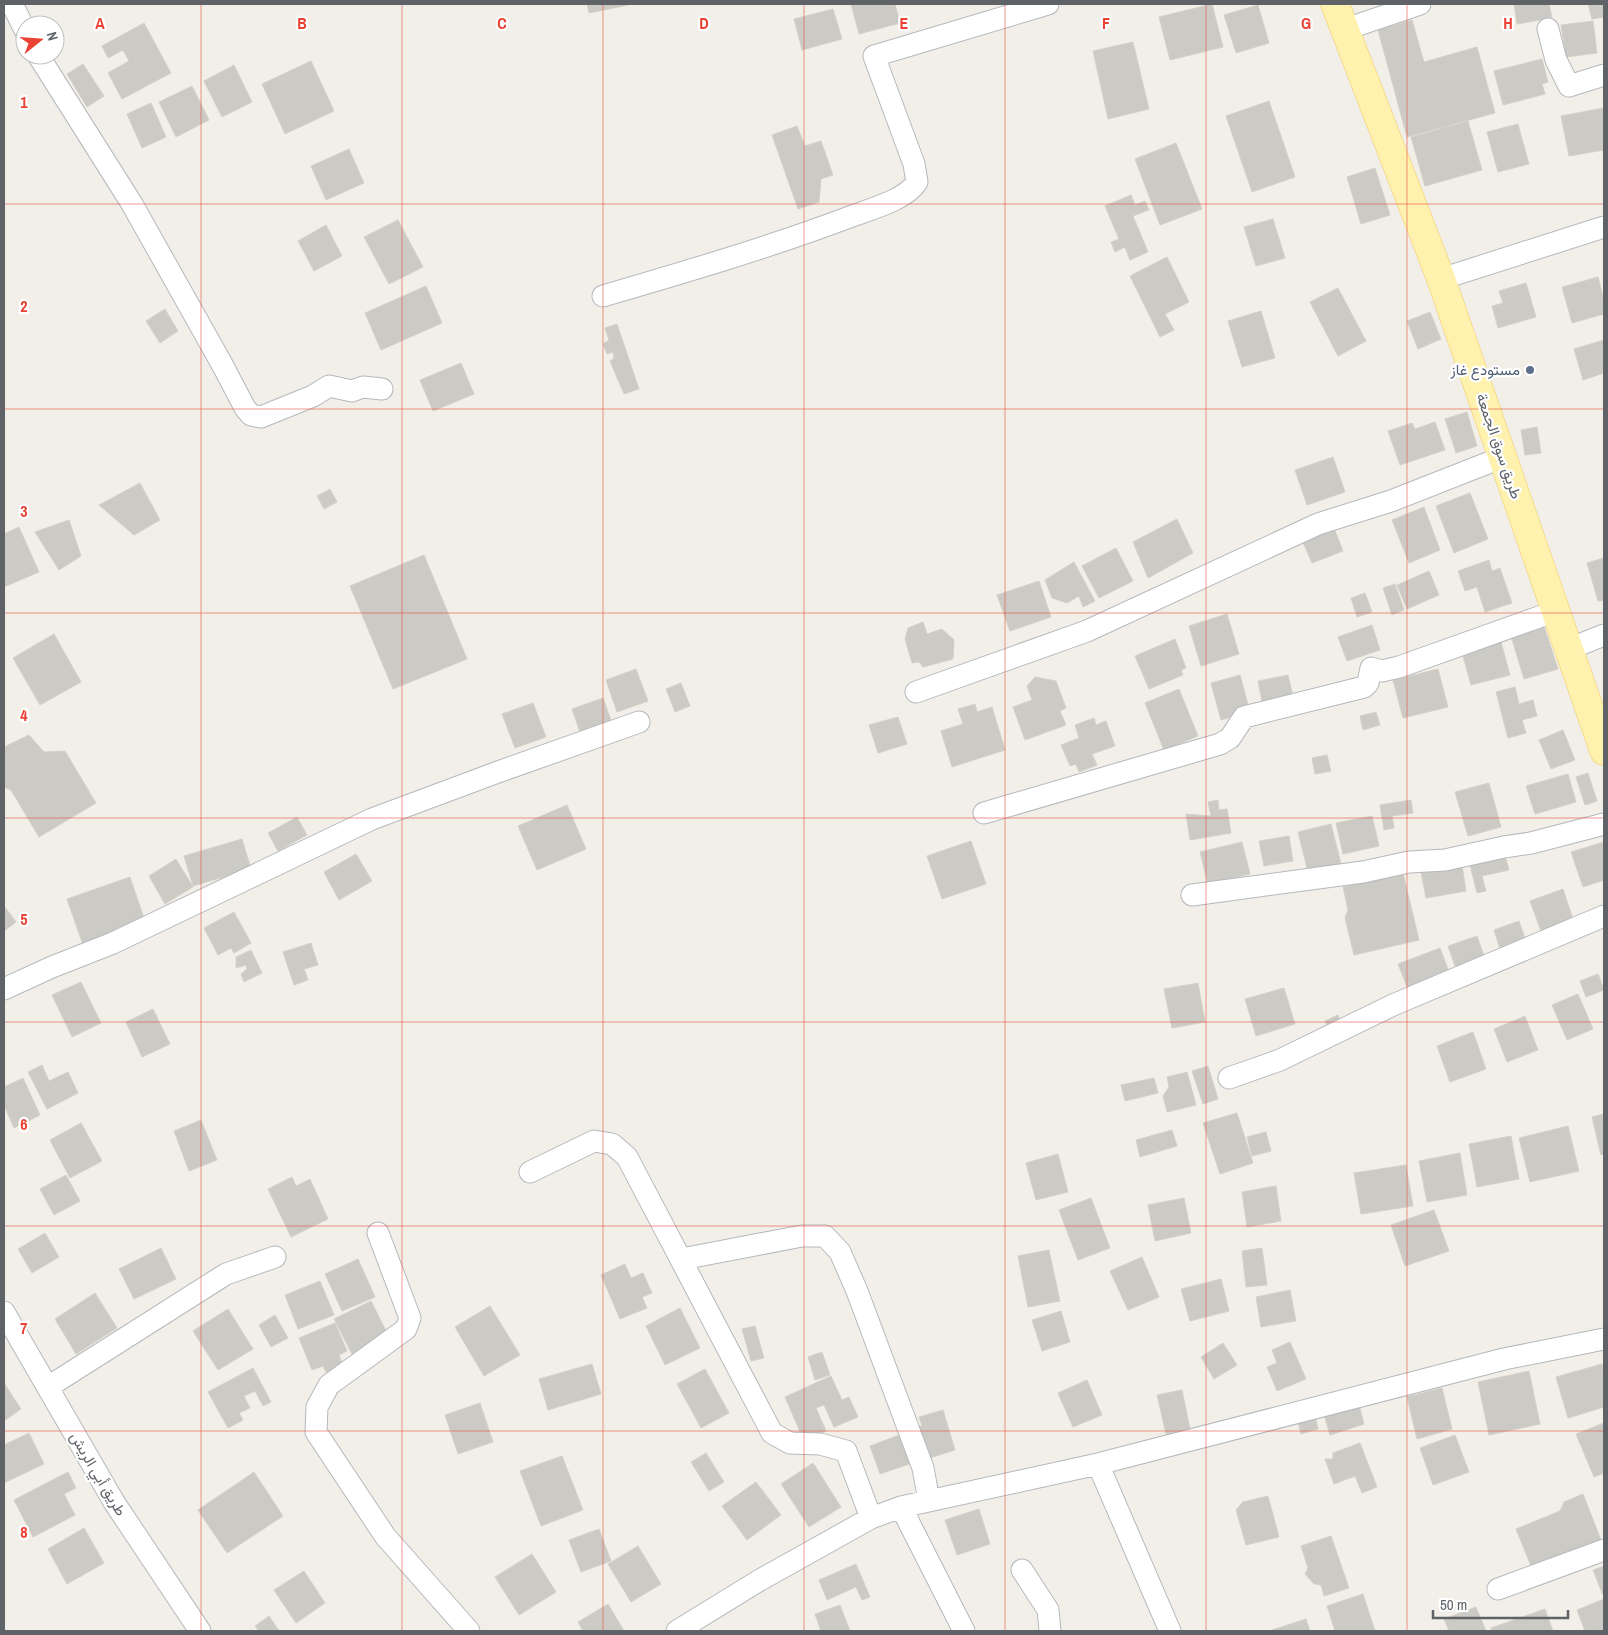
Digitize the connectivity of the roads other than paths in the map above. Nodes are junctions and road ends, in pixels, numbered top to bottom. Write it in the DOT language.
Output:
graph roads {
  1 [pos="1048,4"];
  2 [pos="1335,4"];
  3 [pos="1420,4"];
  4 [pos="1346,29"];
  5 [pos="1548,29"];
  6 [pos="44,65"];
  7 [pos="1604,75"];
  8 [pos="1604,227"];
  9 [pos="1441,279"];
  10 [pos="603,296"];
  11 [pos="382,389"];
  12 [pos="1503,457"];
  13 [pos="1556,611"];
  14 [pos="1604,635"];
  15 [pos="1569,649"];
  16 [pos="916,692"];
  17 [pos="640,722"];
  18 [pos="1604,751"];
  19 [pos="984,813"];
  20 [pos="1604,824"];
  21 [pos="1192,895"];
  22 [pos="1604,916"];
  23 [pos="4,989"];
  24 [pos="1229,1078"];
  25 [pos="530,1172"];
  26 [pos="378,1233"];
  27 [pos="274,1257"];
  28 [pos="682,1259"];
  29 [pos="4,1312"];
  30 [pos="1604,1339"];
  31 [pos="48,1387"];
  32 [pos="1098,1464"];
  33 [pos="929,1501"];
  34 [pos="901,1507"];
  35 [pos="871,1518"];
  36 [pos="1604,1550"];
  37 [pos="1022,1570"];
  38 [pos="1498,1590"];
  39 [pos="200,1631"];
  40 [pos="469,1631"];
  41 [pos="676,1631"];
  42 [pos="964,1631"];
  43 [pos="1050,1631"];
  44 [pos="1170,1631"];
  1 -- 10 [label="street"];
  2 -- 4 [label="main road, طريق سوق الجمعة"];
  3 -- 4 [label="street"];
  4 -- 9 [label="main road, طريق سوق الجمعة"];
  5 -- 7 [label="street"];
  6 -- 11 [label="street"];
  8 -- 9 [label="street"];
  9 -- 12 [label="main road, طريق سوق الجمعة"];
  12 -- 13 [label="main road, طريق سوق الجمعة"];
  12 -- 16 [label="street"];
  13 -- 15 [label="main road, طريق سوق الجمعة"];
  13 -- 19 [label="street"];
  14 -- 15 [label="street"];
  15 -- 18 [label="main road, طريق سوق الجمعة"];
  17 -- 23 [label="street"];
  20 -- 21 [label="street"];
  22 -- 24 [label="street"];
  25 -- 28 [label="street"];
  26 -- 40 [label="street"];
  27 -- 31 [label="street"];
  28 -- 33 [label="street"];
  28 -- 35 [label="street"];
  29 -- 31 [label="street, طريق أبي الريش"];
  30 -- 32 [label="street"];
  31 -- 39 [label="street, طريق أبي الريش"];
  32 -- 33 [label="street"];
  32 -- 44 [label="street"];
  33 -- 34 [label="street"];
  34 -- 35 [label="street"];
  34 -- 42 [label="street"];
  35 -- 41 [label="street"];
  36 -- 38 [label="street"];
  37 -- 43 [label="street"];
}
